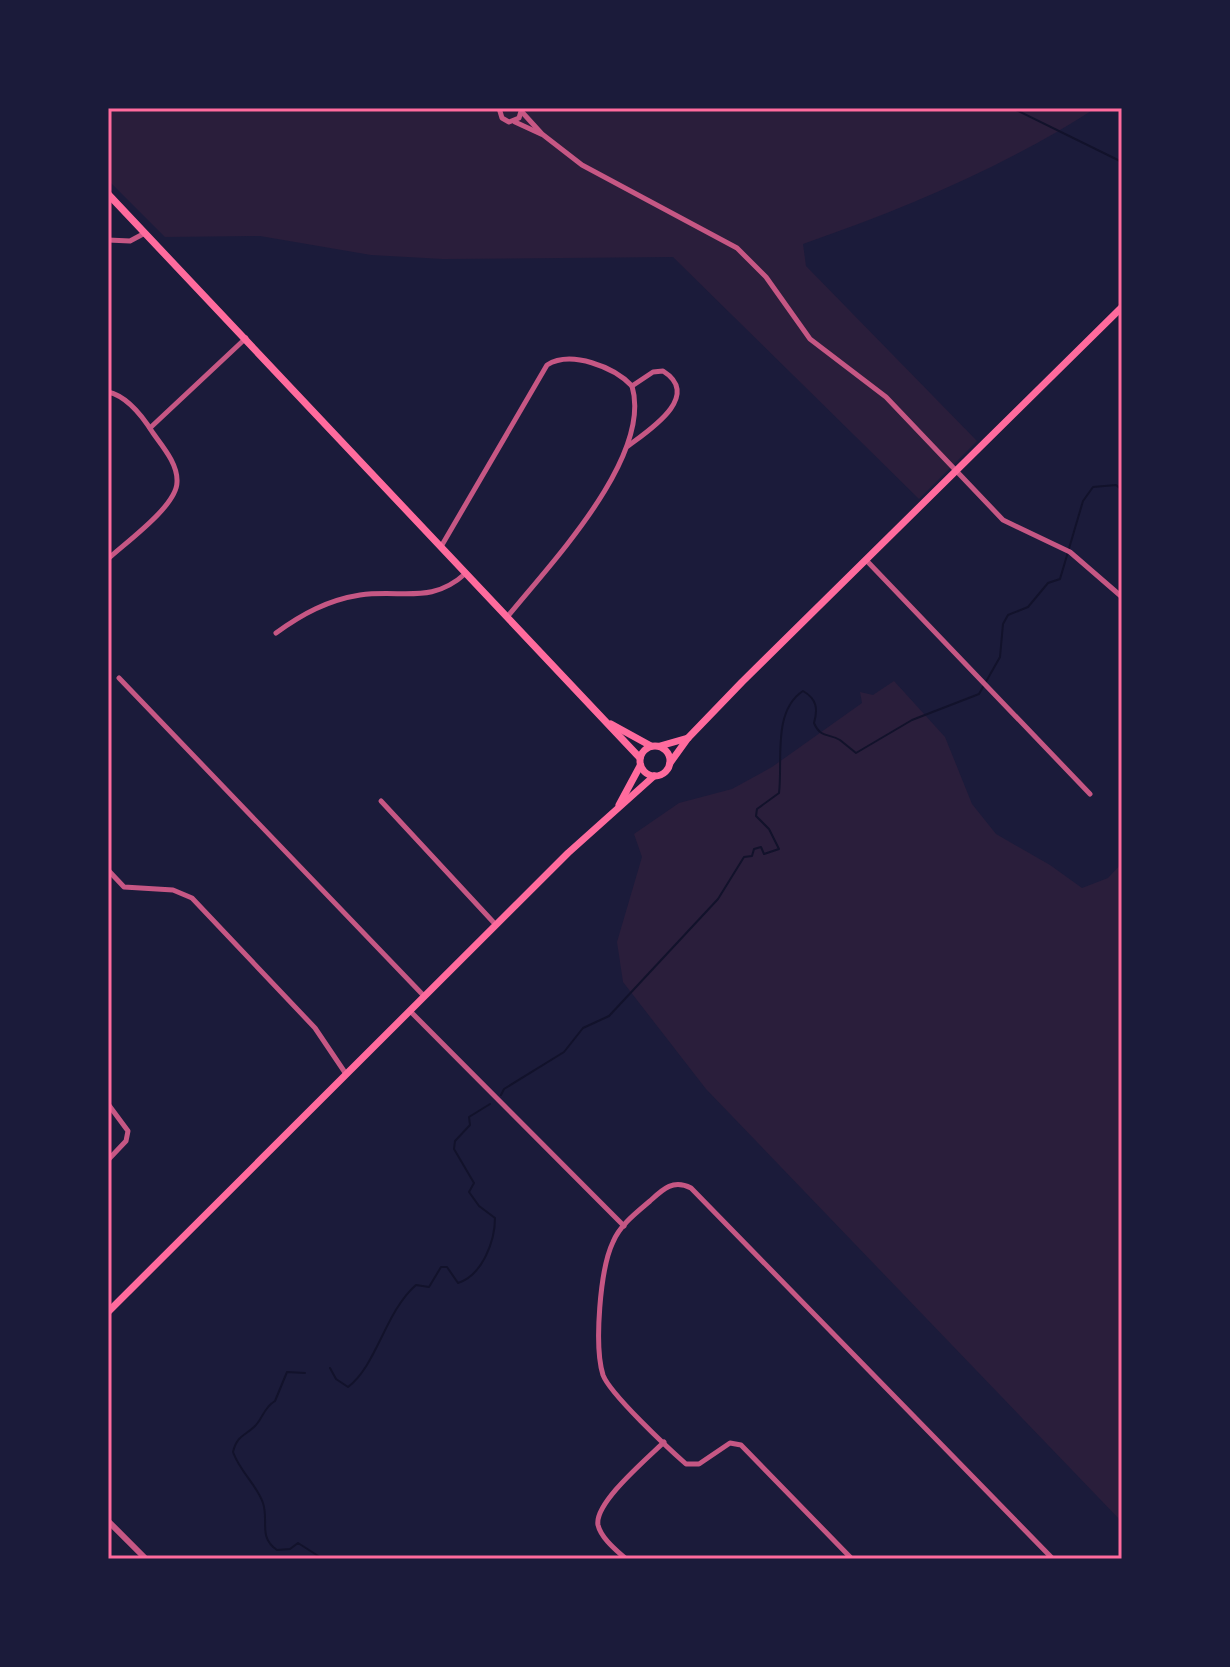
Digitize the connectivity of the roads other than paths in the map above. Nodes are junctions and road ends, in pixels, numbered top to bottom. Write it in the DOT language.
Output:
graph roads {
  1 [pos="499,108"];
  2 [pos="522,110"];
  3 [pos="513,121"];
  4 [pos="542,134"];
  5 [pos="108,194"];
  6 [pos="146,233"];
  7 [pos="108,240"];
  8 [pos="1122,307"];
  9 [pos="246,338"];
  10 [pos="632,386"];
  11 [pos="108,392"];
  12 [pos="150,428"];
  13 [pos="626,447"];
  14 [pos="955,472"];
  15 [pos="442,545"];
  16 [pos="108,559"];
  17 [pos="866,560"];
  18 [pos="467,572"];
  19 [pos="1122,597"];
  20 [pos="508,616"];
  21 [pos="276,633"];
  22 [pos="119,678"];
  23 [pos="611,724"];
  24 [pos="688,738"];
  25 [pos="655,746"];
  26 [pos="640,762"];
  27 [pos="670,763"];
  28 [pos="654,776"];
  29 [pos="1090,794"];
  30 [pos="381,801"];
  31 [pos="619,805"];
  32 [pos="108,870"];
  33 [pos="496,925"];
  34 [pos="424,996"];
  35 [pos="410,1011"];
  36 [pos="346,1074"];
  37 [pos="108,1104"];
  38 [pos="108,1160"];
  39 [pos="624,1226"];
  40 [pos="109,1310"];
  41 [pos="664,1442"];
  42 [pos="108,1521"];
  43 [pos="146,1559"];
  44 [pos="626,1559"];
  45 [pos="852,1559"];
  46 [pos="1053,1559"];
  1 -- 3 [label="street"];
  2 -- 3 [label="street"];
  2 -- 4 [label="street"];
  3 -- 4 [label="street"];
  4 -- 14 [label="street"];
  5 -- 6 [label="main road"];
  6 -- 7 [label="street"];
  6 -- 9 [label="main road"];
  8 -- 14 [label="main road"];
  9 -- 12 [label="street"];
  9 -- 15 [label="main road"];
  10 -- 13 [label="street"];
  10 -- 13 [label="street"];
  10 -- 15 [label="street"];
  11 -- 12 [label="street"];
  12 -- 16 [label="street"];
  13 -- 20 [label="street"];
  14 -- 17 [label="main road"];
  14 -- 19 [label="street"];
  15 -- 18 [label="main road"];
  17 -- 24 [label="main road"];
  17 -- 29 [label="street"];
  18 -- 20 [label="main road"];
  18 -- 21 [label="street"];
  20 -- 23 [label="main road"];
  22 -- 34 [label="street"];
  23 -- 25 [label="main road"];
  23 -- 26 [label="main road"];
  24 -- 25 [label="main road"];
  24 -- 27 [label="main road"];
  25 -- 26 [label="main road"];
  25 -- 27 [label="main road"];
  26 -- 28 [label="main road"];
  26 -- 31 [label="main road"];
  27 -- 28 [label="main road"];
  28 -- 31 [label="main road"];
  30 -- 33 [label="street"];
  31 -- 33 [label="main road"];
  32 -- 36 [label="street"];
  33 -- 34 [label="main road"];
  34 -- 35 [label="main road"];
  35 -- 36 [label="main road"];
  35 -- 39 [label="street"];
  36 -- 40 [label="main road"];
  37 -- 38 [label="street"];
  39 -- 41 [label="street"];
  39 -- 46 [label="street"];
  41 -- 44 [label="street"];
  41 -- 45 [label="street"];
  42 -- 43 [label="street"];
}
